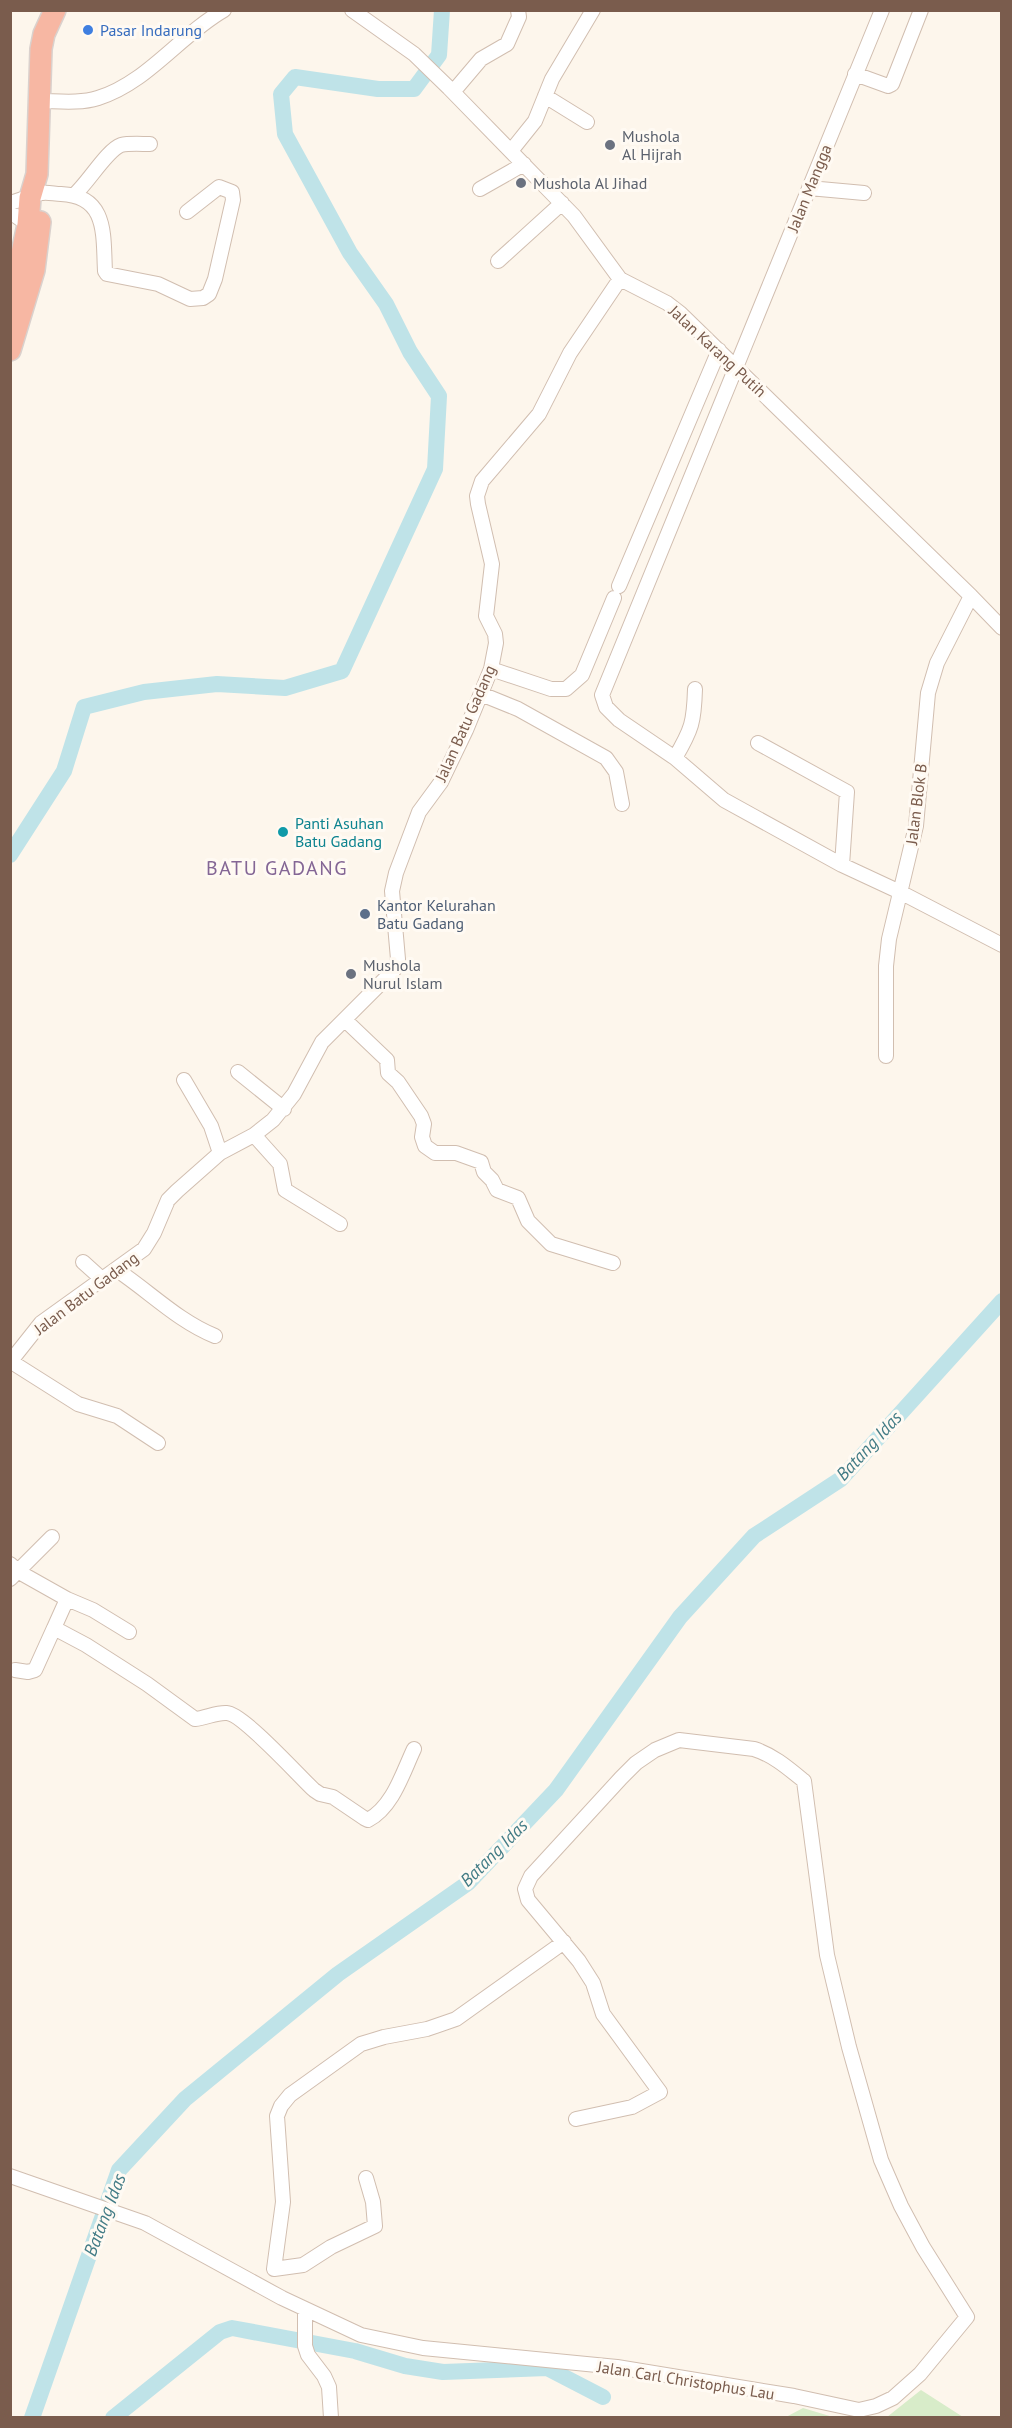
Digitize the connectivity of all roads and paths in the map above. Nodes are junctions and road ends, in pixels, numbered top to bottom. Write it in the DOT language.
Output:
graph roads {
  1 [pos="55,10"];
  2 [pos="224,10"];
  3 [pos="352,10"];
  4 [pos="518,10"];
  5 [pos="593,10"];
  6 [pos="882,10"];
  7 [pos="921,10"];
  8 [pos="855,74"];
  9 [pos="451,90"];
  10 [pos="545,96"];
  11 [pos="38,101"];
  12 [pos="587,122"];
  13 [pos="150,144"];
  14 [pos="511,151"];
  15 [pos="524,164"];
  16 [pos="809,188"];
  17 [pos="480,189"];
  18 [pos="30,192"];
  19 [pos="864,193"];
  20 [pos="74,195"];
  21 [pos="562,203"];
  22 [pos="10,212"];
  23 [pos="187,212"];
  24 [pos="34,229"];
  25 [pos="498,261"];
  26 [pos="620,279"];
  27 [pos="10,309"];
  28 [pos="10,350"];
  29 [pos="719,351"];
  30 [pos="737,367"];
  31 [pos="971,596"];
  32 [pos="1002,628"];
  33 [pos="491,669"];
  34 [pos="695,689"];
  35 [pos="481,694"];
  36 [pos="758,743"];
  37 [pos="675,758"];
  38 [pos="622,804"];
  39 [pos="842,865"];
  40 [pos="900,892"];
  41 [pos="1002,945"];
  42 [pos="345,1020"];
  43 [pos="886,1056"];
  44 [pos="238,1072"];
  45 [pos="184,1080"];
  46 [pos="284,1109"];
  47 [pos="254,1135"];
  48 [pos="220,1153"];
  49 [pos="340,1224"];
  50 [pos="83,1262"];
  51 [pos="613,1263"];
  52 [pos="117,1270"];
  53 [pos="103,1280"];
  54 [pos="215,1336"];
  55 [pos="11,1362"];
  56 [pos="158,1443"];
  57 [pos="51,1537"];
  58 [pos="13,1572"];
  59 [pos="67,1599"];
  60 [pos="54,1628"];
  61 [pos="129,1632"];
  62 [pos="15,1670"];
  63 [pos="414,1749"];
  64 [pos="564,1942"];
  65 [pos="576,2120"];
  66 [pos="10,2176"];
  67 [pos="366,2178"];
  68 [pos="305,2309"];
  69 [pos="331,2418"];
  1 -- 11 [label="highway"];
  2 -- 11 [label="street"];
  3 -- 9 [label="street, Jalan Karang Putih"];
  4 -- 9 [label="street"];
  5 -- 10 [label="street"];
  6 -- 8 [label="street, Jalan Mangga"];
  7 -- 8 [label="street"];
  8 -- 16 [label="street, Jalan Mangga"];
  9 -- 14 [label="street, Jalan Karang Putih"];
  10 -- 12 [label="street"];
  10 -- 14 [label="street"];
  11 -- 18 [label="highway"];
  13 -- 20 [label="street"];
  14 -- 15 [label="street, Jalan Karang Putih"];
  15 -- 17 [label="street"];
  15 -- 21 [label="street, Jalan Karang Putih"];
  16 -- 19 [label="street"];
  16 -- 30 [label="street, Jalan Mangga"];
  18 -- 20 [label="street"];
  18 -- 24 [label="highway"];
  20 -- 23 [label="street"];
  21 -- 25 [label="street"];
  21 -- 26 [label="street, Jalan Karang Putih"];
  22 -- 24 [label="street"];
  24 -- 27 [label="highway"];
  24 -- 28 [label="highway"];
  26 -- 29 [label="street, Jalan Karang Putih"];
  26 -- 33 [label="street, Jalan Batu Gadang"];
  29 -- 30 [label="street, Jalan Karang Putih"];
  29 -- 33 [label="street"];
  30 -- 31 [label="street, Jalan Karang Putih"];
  30 -- 37 [label="street, Jalan Mangga"];
  31 -- 32 [label="street, Jalan Karang Putih"];
  31 -- 40 [label="street, Jalan Blok B"];
  33 -- 35 [label="street, Jalan Batu Gadang"];
  34 -- 37 [label="street"];
  35 -- 38 [label="street"];
  35 -- 42 [label="street, Jalan Batu Gadang"];
  36 -- 39 [label="street"];
  37 -- 39 [label="street"];
  39 -- 40 [label="street"];
  40 -- 41 [label="street"];
  40 -- 43 [label="street, Jalan Blok B"];
  42 -- 46 [label="street, Jalan Batu Gadang"];
  42 -- 51 [label="street"];
  44 -- 46 [label="street"];
  45 -- 48 [label="street"];
  46 -- 47 [label="street, Jalan Batu Gadang"];
  47 -- 48 [label="street, Jalan Batu Gadang"];
  47 -- 49 [label="street"];
  48 -- 52 [label="street, Jalan Batu Gadang"];
  50 -- 53 [label="street"];
  52 -- 53 [label="street, Jalan Batu Gadang"];
  52 -- 54 [label="street"];
  53 -- 55 [label="street, Jalan Batu Gadang"];
  55 -- 56 [label="street"];
  57 -- 58 [label="street"];
  58 -- 59 [label="street"];
  59 -- 60 [label="street"];
  59 -- 61 [label="street"];
  60 -- 62 [label="street"];
  60 -- 63 [label="street"];
  64 -- 65 [label="street"];
  64 -- 67 [label="street"];
  64 -- 68 [label="street, Jalan Carl Christophus Lau"];
  66 -- 68 [label="street, Jalan Carl Christophus Lau"];
  68 -- 69 [label="street"];
}
